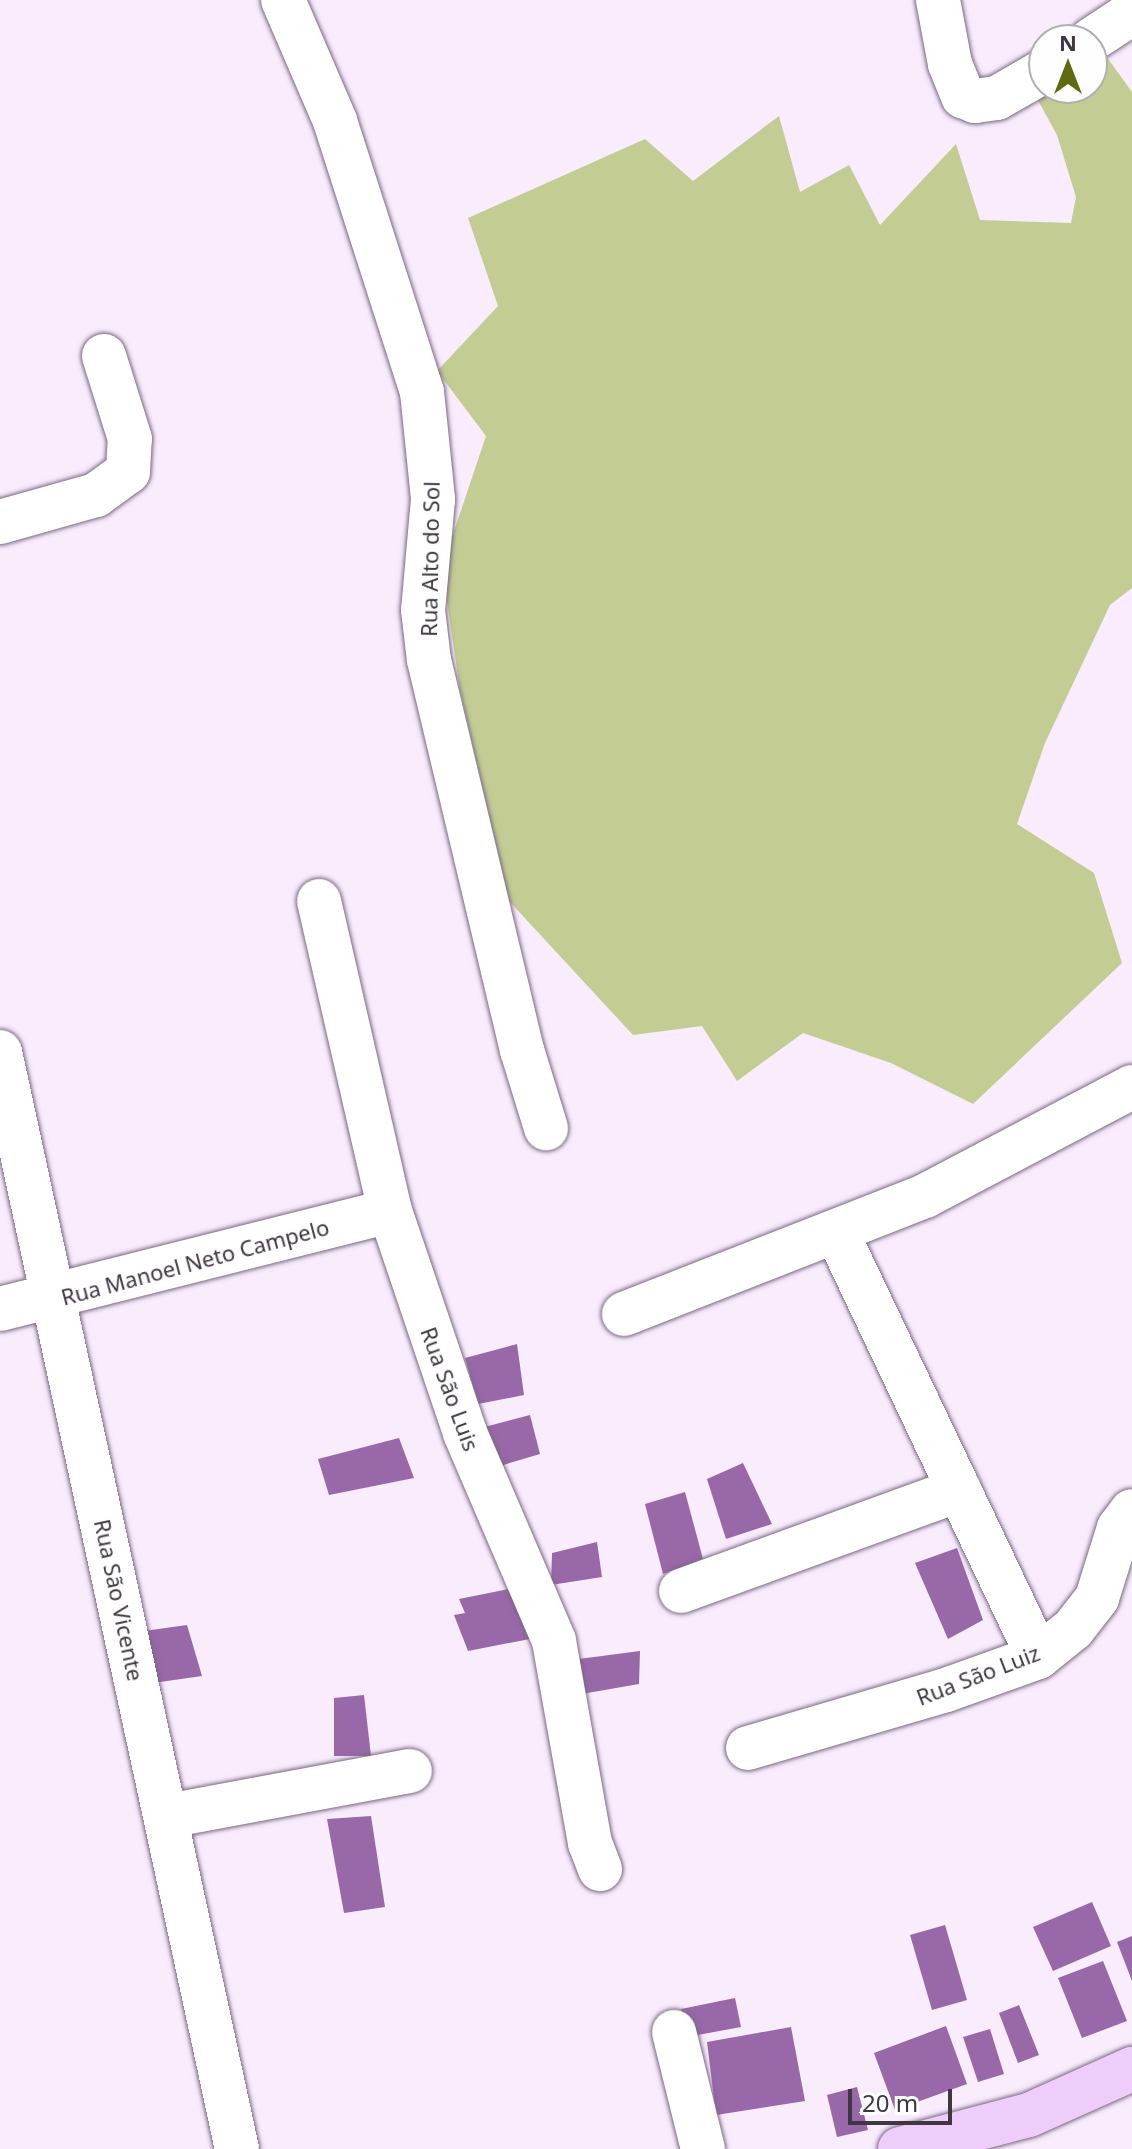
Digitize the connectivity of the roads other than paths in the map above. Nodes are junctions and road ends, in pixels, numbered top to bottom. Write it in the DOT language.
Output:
graph roads {
  1 [pos="283,0"];
  2 [pos="938,0"];
  3 [pos="1132,13"];
  4 [pos="1108,29"];
  5 [pos="1028,80"];
  6 [pos="104,356"];
  7 [pos="0,522"];
  8 [pos="319,901"];
  9 [pos="0,1052"];
  10 [pos="1132,1087"];
  11 [pos="546,1128"];
  12 [pos="390,1211"];
  13 [pos="837,1233"];
  14 [pos="54,1299"];
  15 [pos="0,1309"];
  16 [pos="624,1314"];
  17 [pos="959,1490"];
  18 [pos="1132,1511"];
  19 [pos="681,1591"];
  20 [pos="1038,1657"];
  21 [pos="748,1748"];
  22 [pos="410,1771"];
  23 [pos="167,1816"];
  24 [pos="600,1869"];
  25 [pos="674,2032"];
  26 [pos="1132,2069"];
  27 [pos="237,2149"];
  28 [pos="703,2149"];
  29 [pos="900,2149"];
  1 -- 11 [label="street, Rua Alto do Sol"];
  2 -- 5 [label="street"];
  3 -- 4 [label="street"];
  6 -- 7 [label="street"];
  8 -- 12 [label="street, Rua São Luis"];
  9 -- 14 [label="street, Rua São Vicente"];
  10 -- 13 [label="street"];
  12 -- 14 [label="street, Rua Manoel Neto Campelo"];
  12 -- 24 [label="street, Rua São Luis"];
  13 -- 16 [label="street"];
  13 -- 17 [label="street"];
  14 -- 15 [label="street, Rua Manoel Neto Campelo"];
  14 -- 23 [label="street, Rua São Vicente"];
  17 -- 19 [label="street"];
  17 -- 20 [label="street"];
  18 -- 20 [label="street, Rua São Luiz"];
  20 -- 21 [label="street, Rua São Luiz"];
  22 -- 23 [label="street"];
  23 -- 27 [label="street, Rua São Vicente"];
  25 -- 28 [label="street"];
  26 -- 29 [label="main road"];
}
